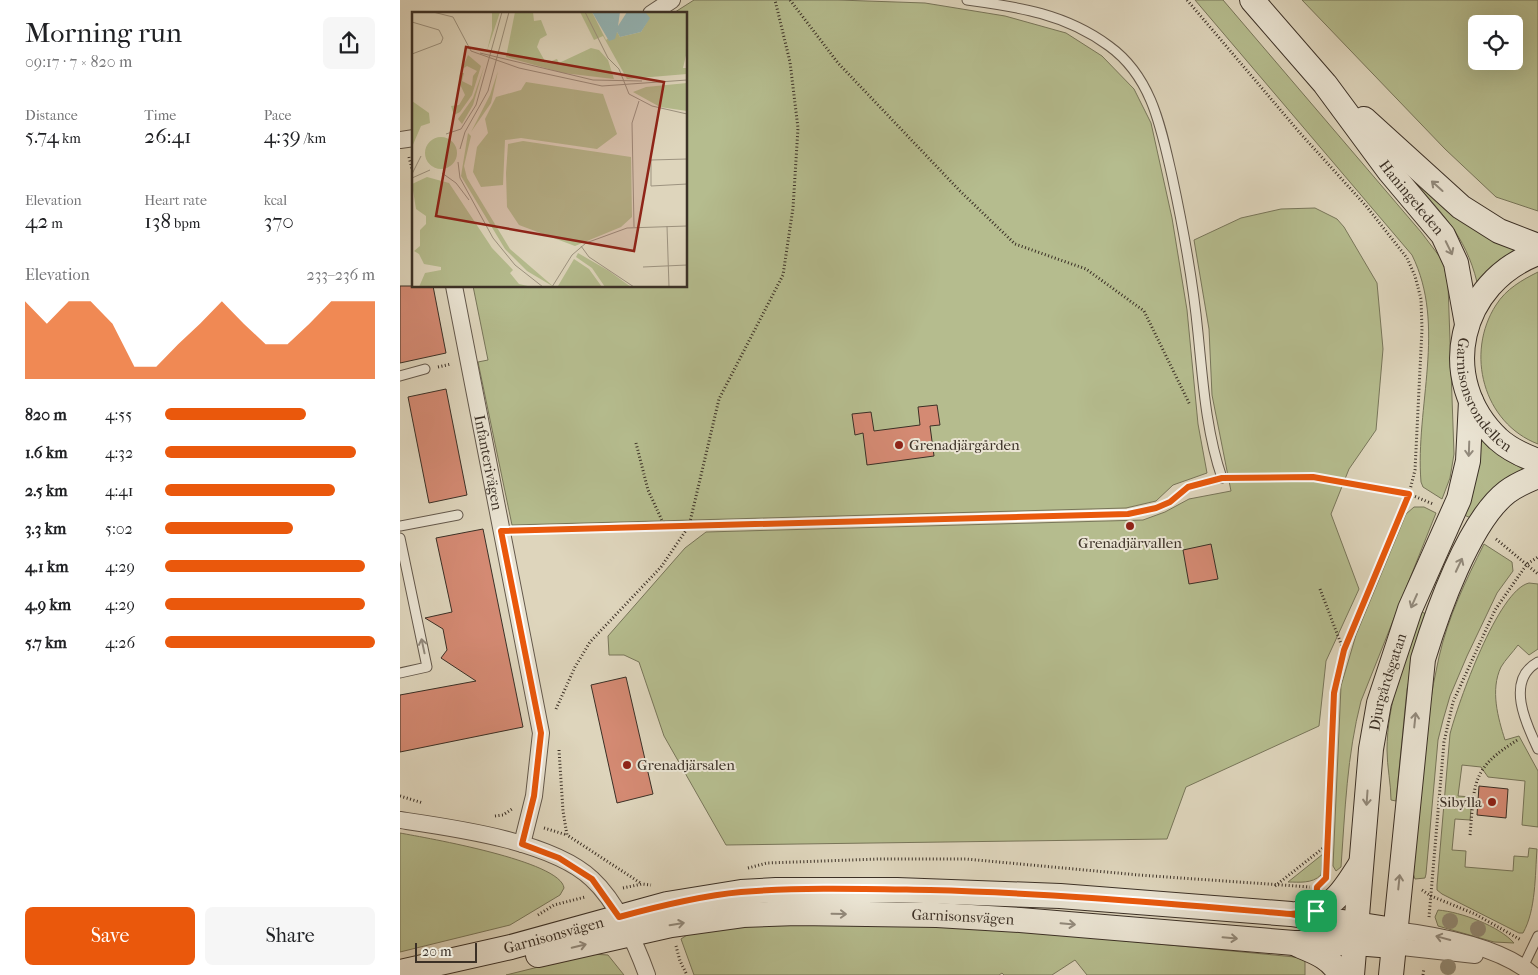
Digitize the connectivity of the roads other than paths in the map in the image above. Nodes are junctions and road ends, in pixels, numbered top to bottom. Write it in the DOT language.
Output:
graph roads {
  1 [pos="672,0"];
  2 [pos="967,0"];
  3 [pos="1252,0"];
  4 [pos="654,12"];
  5 [pos="1325,84"];
  6 [pos="1538,246"];
  7 [pos="1538,253"];
  8 [pos="454,288"];
  9 [pos="1467,324"];
  10 [pos="425,369"];
  11 [pos="400,376"];
  12 [pos="1471,401"];
  13 [pos="1538,461"];
  14 [pos="1538,476"];
  15 [pos="1222,478"];
  16 [pos="458,515"];
  17 [pos="400,526"];
  18 [pos="400,538"];
  19 [pos="1538,662"];
  20 [pos="400,673"];
  21 [pos="1538,749"];
  22 [pos="400,820"];
  23 [pos="522,844"];
  24 [pos="1362,862"];
  25 [pos="1291,914"];
  26 [pos="624,926"];
  27 [pos="1355,935"];
  28 [pos="1538,936"];
  29 [pos="1393,938"];
  30 [pos="1294,943"];
  31 [pos="1528,971"];
  32 [pos="400,972"];
  33 [pos="446,975"];
  34 [pos="647,975"];
  35 [pos="1340,975"];
  36 [pos="1352,975"];
  37 [pos="1391,975"];
  1 -- 4 [label="street"];
  2 -- 15 [label="lane"];
  3 -- 5 [label="street, Haningeleden"];
  6 -- 5 [label="street, Haningeleden, one-way"];
  5 -- 9 [label="street, Haningeleden, one-way"];
  7 -- 9 [label="street, Garnisonsrondellen"];
  8 -- 23 [label="street, Infanterivägen"];
  9 -- 12 [label="street, Garnisonsrondellen"];
  10 -- 11 [label="lane"];
  12 -- 13 [label="street, Garnisonsrondellen"];
  12 -- 24 [label="street, Djurgårdsgatan, one-way"];
  29 -- 14 [label="street, Djurgårdsgatan, one-way"];
  16 -- 17 [label="lane"];
  20 -- 18 [label="lane, one-way"];
  19 -- 21 [label="lane"];
  22 -- 23 [label="street"];
  23 -- 26 [label="street"];
  24 -- 25 [label="street"];
  24 -- 27 [label="street, Djurgårdsgatan"];
  25 -- 26 [label="street, Garnisonsvägen"];
  25 -- 27 [label="street, Garnisonsvägen"];
  26 -- 30 [label="street, Garnisonsvägen, one-way"];
  26 -- 32 [label="street, Garnisonsvägen"];
  33 -- 26 [label="street, Garnisonsvägen, one-way"];
  26 -- 34 [label="street"];
  27 -- 29 [label="street, Garnisonsvägen"];
  27 -- 30 [label="street, Garnisonsvägen"];
  27 -- 36 [label="street, Djurgårdsgatan"];
  28 -- 31 [label="lane"];
  29 -- 31 [label="street"];
  29 -- 37 [label="street, Djurgårdsgatan"];
  30 -- 35 [label="street"];
}
